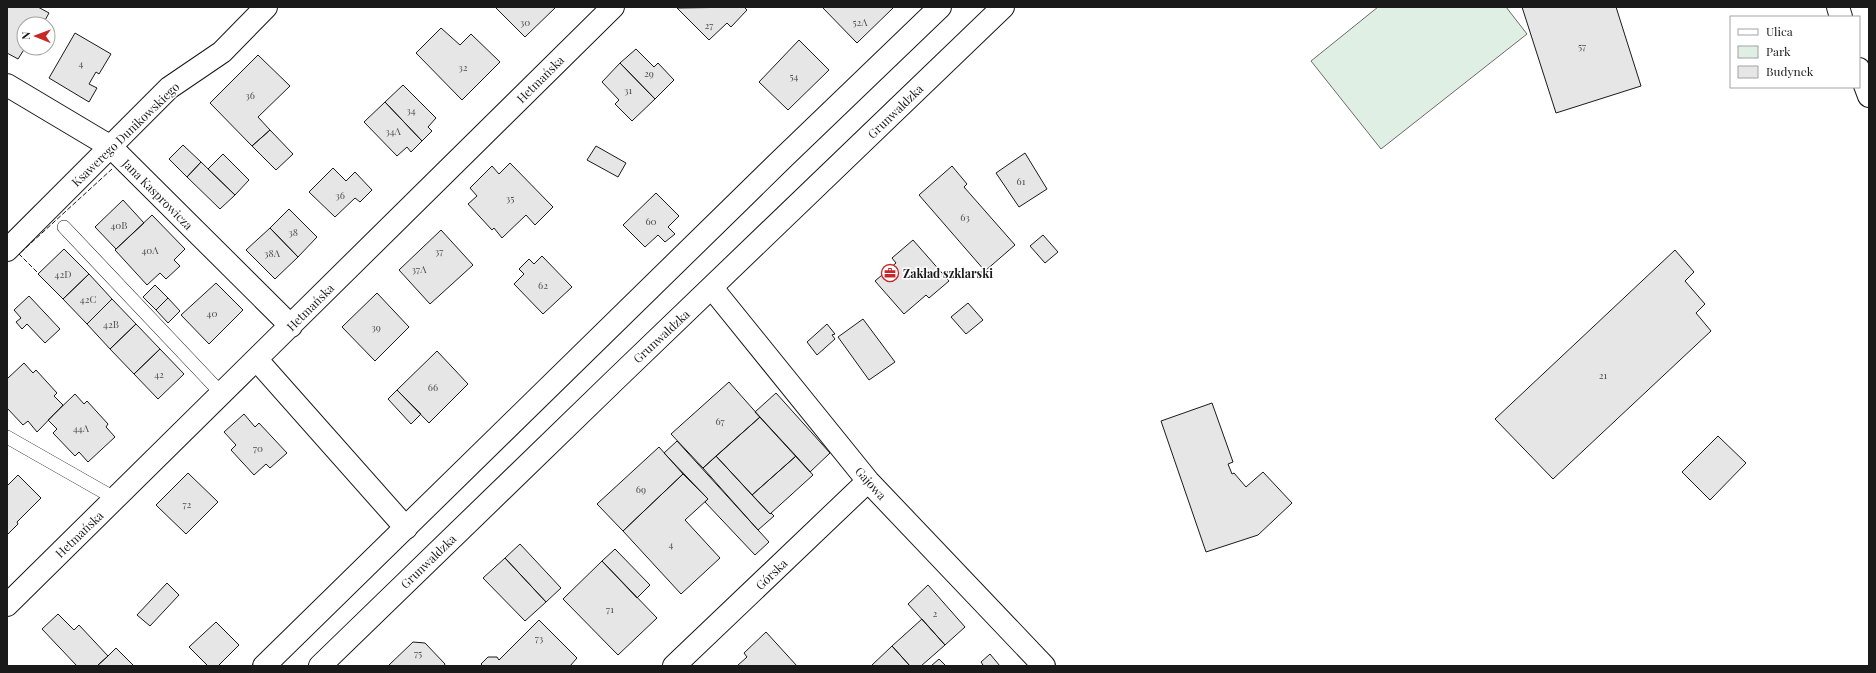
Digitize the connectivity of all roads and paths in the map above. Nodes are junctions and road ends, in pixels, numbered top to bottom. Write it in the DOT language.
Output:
graph roads {
  1 [pos="266,7"];
  2 [pos="612,7"];
  3 [pos="940,7"];
  4 [pos="1003,7"];
  5 [pos="1860,72"];
  6 [pos="7,85"];
  7 [pos="1869,96"];
  8 [pos="111,147"];
  9 [pos="64,227"];
  10 [pos="7,250"];
  11 [pos="712,288"];
  12 [pos="291,326"];
  13 [pos="257,360"];
  14 [pos="222,394"];
  15 [pos="7,437"];
  16 [pos="868,481"];
  17 [pos="116,499"];
  18 [pos="406,528"];
  19 [pos="7,605"];
  20 [pos="264,666"];
  21 [pos="320,666"];
  22 [pos="674,666"];
  23 [pos="1044,666"];
  1 -- 8 [label="street, Ksawerego Dunikowskiego"];
  2 -- 12 [label="street, Hetmańska"];
  3 -- 18 [label="street"];
  4 -- 11 [label="street, Grunwaldzka"];
  5 -- 7 [label="street"];
  6 -- 8 [label="street, Jana Kasprowicza"];
  8 -- 10 [label="street, Ksawerego Dunikowskiego"];
  8 -- 12 [label="street, Jana Kasprowicza"];
  9 -- 14 [label="lane"];
  11 -- 16 [label="street, Gajowa"];
  11 -- 21 [label="street, Grunwaldzka"];
  12 -- 13 [label="street, Hetmańska"];
  13 -- 14 [label="street, Hetmańska"];
  13 -- 18 [label="street"];
  14 -- 17 [label="street, Hetmańska"];
  15 -- 17 [label="lane"];
  16 -- 22 [label="street, Górska"];
  16 -- 23 [label="street, Gajowa"];
  17 -- 19 [label="street, Hetmańska"];
  18 -- 20 [label="street"];
}
